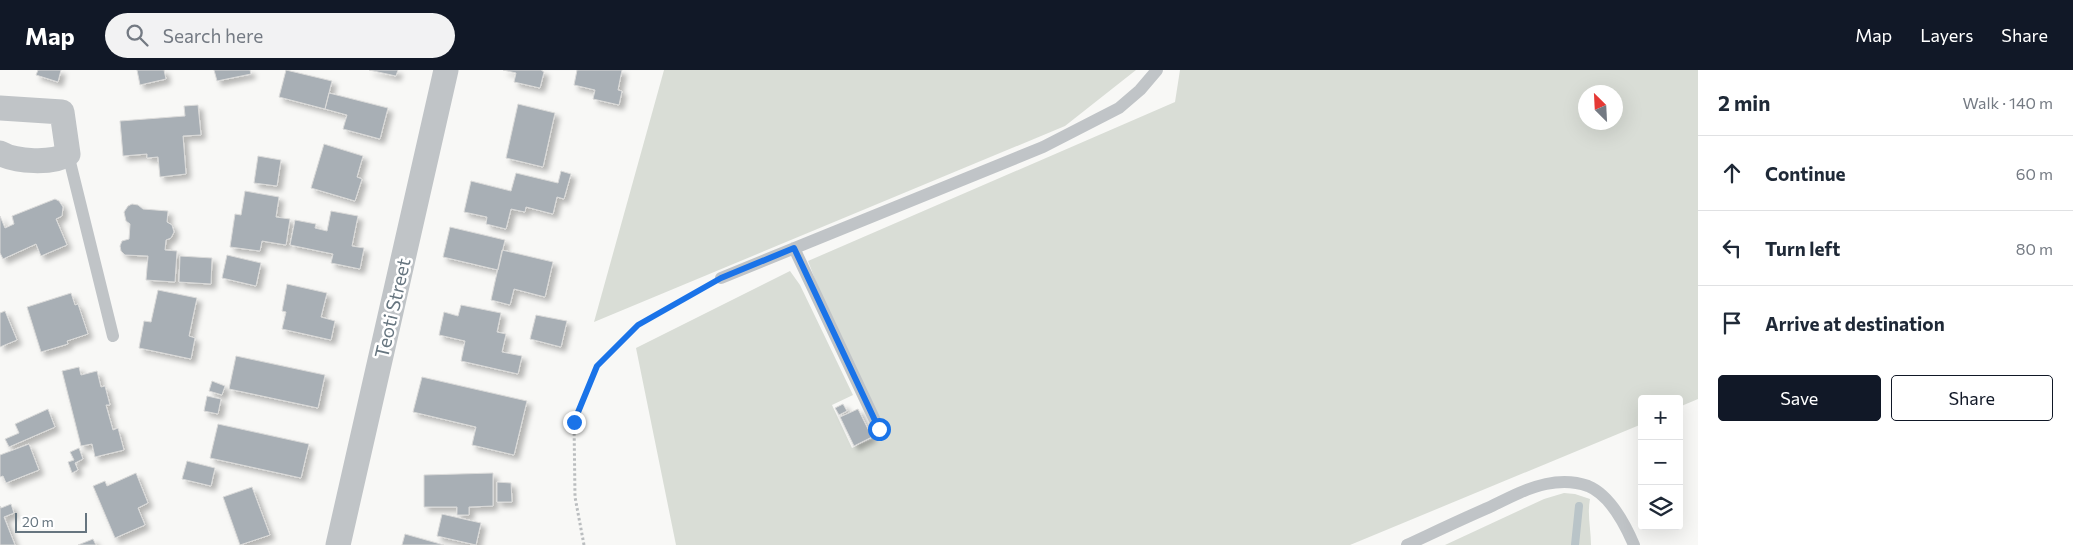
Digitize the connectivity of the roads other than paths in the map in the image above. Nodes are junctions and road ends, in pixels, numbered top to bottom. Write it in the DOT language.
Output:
graph roads {
  1 [pos="446,70"];
  2 [pos="1157,70"];
  3 [pos="0,108"];
  4 [pos="0,153"];
  5 [pos="68,154"];
  6 [pos="794,248"];
  7 [pos="721,278"];
  8 [pos="114,336"];
  9 [pos="879,429"];
  10 [pos="338,545"];
  11 [pos="1407,545"];
  12 [pos="1634,545"];
  1 -- 10 [label="street, Teoti Street"];
  2 -- 6 [label="lane"];
  3 -- 5 [label="street"];
  4 -- 5 [label="street"];
  5 -- 8 [label="lane"];
  6 -- 7 [label="lane"];
  6 -- 9 [label="lane"];
  11 -- 12 [label="lane"];
}
